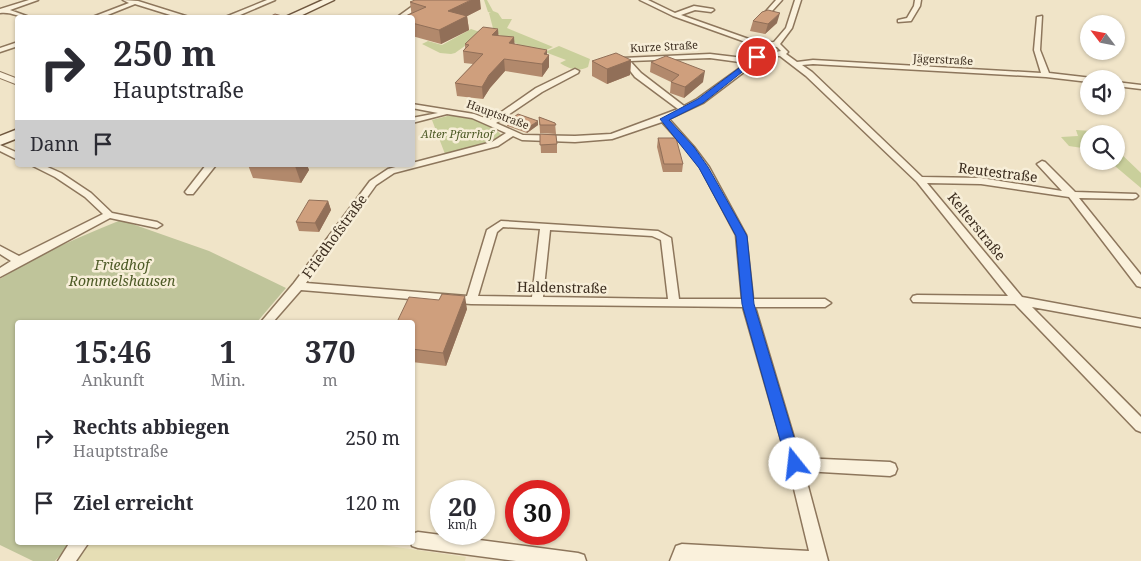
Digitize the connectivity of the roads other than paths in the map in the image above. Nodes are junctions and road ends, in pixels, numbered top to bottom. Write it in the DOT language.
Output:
graph roads {
  1 [pos="10,0"];
  2 [pos="35,0"];
  3 [pos="126,0"];
  4 [pos="142,0"];
  5 [pos="272,0"];
  6 [pos="330,0"];
  7 [pos="425,0"];
  8 [pos="643,0"];
  9 [pos="779,0"];
  10 [pos="918,0"];
  11 [pos="796,1"];
  12 [pos="134,3"];
  13 [pos="23,4"];
  14 [pos="2,10"];
  15 [pos="711,10"];
  16 [pos="19,15"];
  17 [pos="101,15"];
  18 [pos="178,15"];
  19 [pos="234,15"];
  20 [pos="294,15"];
  21 [pos="403,15"];
  22 [pos="675,15"];
  23 [pos="1040,17"];
  24 [pos="762,20"];
  25 [pos="900,21"];
  26 [pos="15,45"];
  27 [pos="759,45"];
  28 [pos="776,45"];
  29 [pos="0,50"];
  30 [pos="763,54"];
  31 [pos="781,54"];
  32 [pos="751,62"];
  33 [pos="796,64"];
  34 [pos="575,71"];
  35 [pos="0,75"];
  36 [pos="1046,75"];
  37 [pos="1080,79"];
  38 [pos="15,81"];
  39 [pos="1125,85"];
  40 [pos="1141,87"];
  41 [pos="415,106"];
  42 [pos="684,110"];
  43 [pos="456,112"];
  44 [pos="664,119"];
  45 [pos="415,120"];
  46 [pos="492,122"];
  47 [pos="512,133"];
  48 [pos="15,135"];
  49 [pos="0,141"];
  50 [pos="0,148"];
  51 [pos="15,156"];
  52 [pos="1042,164"];
  53 [pos="415,165"];
  54 [pos="40,167"];
  55 [pos="209,167"];
  56 [pos="406,167"];
  57 [pos="920,180"];
  58 [pos="190,192"];
  59 [pos="1072,195"];
  60 [pos="1133,196"];
  61 [pos="110,215"];
  62 [pos="157,224"];
  63 [pos="545,227"];
  64 [pos="0,249"];
  65 [pos="19,261"];
  66 [pos="0,273"];
  67 [pos="1141,284"];
  68 [pos="298,286"];
  69 [pos="471,300"];
  70 [pos="917,300"];
  71 [pos="1018,300"];
  72 [pos="537,301"];
  73 [pos="674,302"];
  74 [pos="825,303"];
  75 [pos="748,304"];
  76 [pos="269,320"];
  77 [pos="1141,323"];
  78 [pos="1141,426"];
  79 [pos="795,464"];
  80 [pos="890,469"];
  81 [pos="418,540"];
  82 [pos="79,545"];
  83 [pos="820,560"];
  84 [pos="66,561"];
  85 [pos="578,561"];
  86 [pos="678,561"];
  1 -- 13 [label="street"];
  2 -- 13 [label="street"];
  3 -- 12 [label="street"];
  4 -- 12 [label="street"];
  5 -- 19 [label="street"];
  6 -- 20 [label="main road"];
  7 -- 21 [label="street"];
  8 -- 22 [label="street"];
  9 -- 24 [label="street"];
  10 -- 25 [label="street"];
  11 -- 28 [label="street"];
  12 -- 17 [label="street"];
  12 -- 18 [label="street"];
  13 -- 14 [label="street"];
  14 -- 16 [label="street"];
  15 -- 22 [label="street"];
  22 -- 27 [label="street"];
  23 -- 36 [label="street"];
  26 -- 29 [label="street"];
  27 -- 28 [label="street"];
  27 -- 30 [label="street"];
  28 -- 31 [label="street"];
  30 -- 31 [label="street"];
  30 -- 32 [label="street, Hauptstraße"];
  31 -- 33 [label="street, Kelterstraße"];
  32 -- 42 [label="street, Hauptstraße"];
  32 -- 42 [label="street, Kurze Straße"];
  33 -- 36 [label="street, Jägerstraße"];
  33 -- 57 [label="street, Kelterstraße"];
  34 -- 46 [label="street"];
  35 -- 38 [label="street"];
  36 -- 37 [label="street, Jägerstraße"];
  39 -- 40 [label="street"];
  41 -- 43 [label="street, Hauptstraße"];
  42 -- 44 [label="street, Hauptstraße"];
  43 -- 45 [label="street"];
  43 -- 46 [label="street, Hauptstraße"];
  44 -- 47 [label="street, Hauptstraße"];
  44 -- 75 [label="street"];
  46 -- 47 [label="street, Hauptstraße"];
  47 -- 53 [label="street, Friedhofstraße"];
  48 -- 49 [label="main road"];
  50 -- 51 [label="street"];
  52 -- 59 [label="street"];
  54 -- 61 [label="street"];
  55 -- 58 [label="street"];
  56 -- 68 [label="street, Friedhofstraße"];
  57 -- 59 [label="street, Reutestraße"];
  57 -- 71 [label="street, Kelterstraße"];
  59 -- 60 [label="street, Reutestraße"];
  59 -- 67 [label="street"];
  61 -- 62 [label="street"];
  61 -- 65 [label="street"];
  63 -- 69 [label="street"];
  63 -- 72 [label="street"];
  63 -- 73 [label="street"];
  64 -- 65 [label="street"];
  65 -- 66 [label="street"];
  68 -- 69 [label="street, Haldenstraße"];
  68 -- 76 [label="street, Friedhofstraße"];
  69 -- 72 [label="street, Haldenstraße"];
  70 -- 71 [label="street"];
  71 -- 77 [label="street"];
  71 -- 78 [label="street, Kelterstraße"];
  72 -- 73 [label="street, Haldenstraße"];
  73 -- 75 [label="street, Haldenstraße"];
  74 -- 75 [label="street, Haldenstraße"];
  75 -- 79 [label="street"];
  79 -- 80 [label="street"];
  79 -- 83 [label="street"];
  81 -- 85 [label="street"];
  82 -- 84 [label="street"];
  83 -- 86 [label="street"];
}
